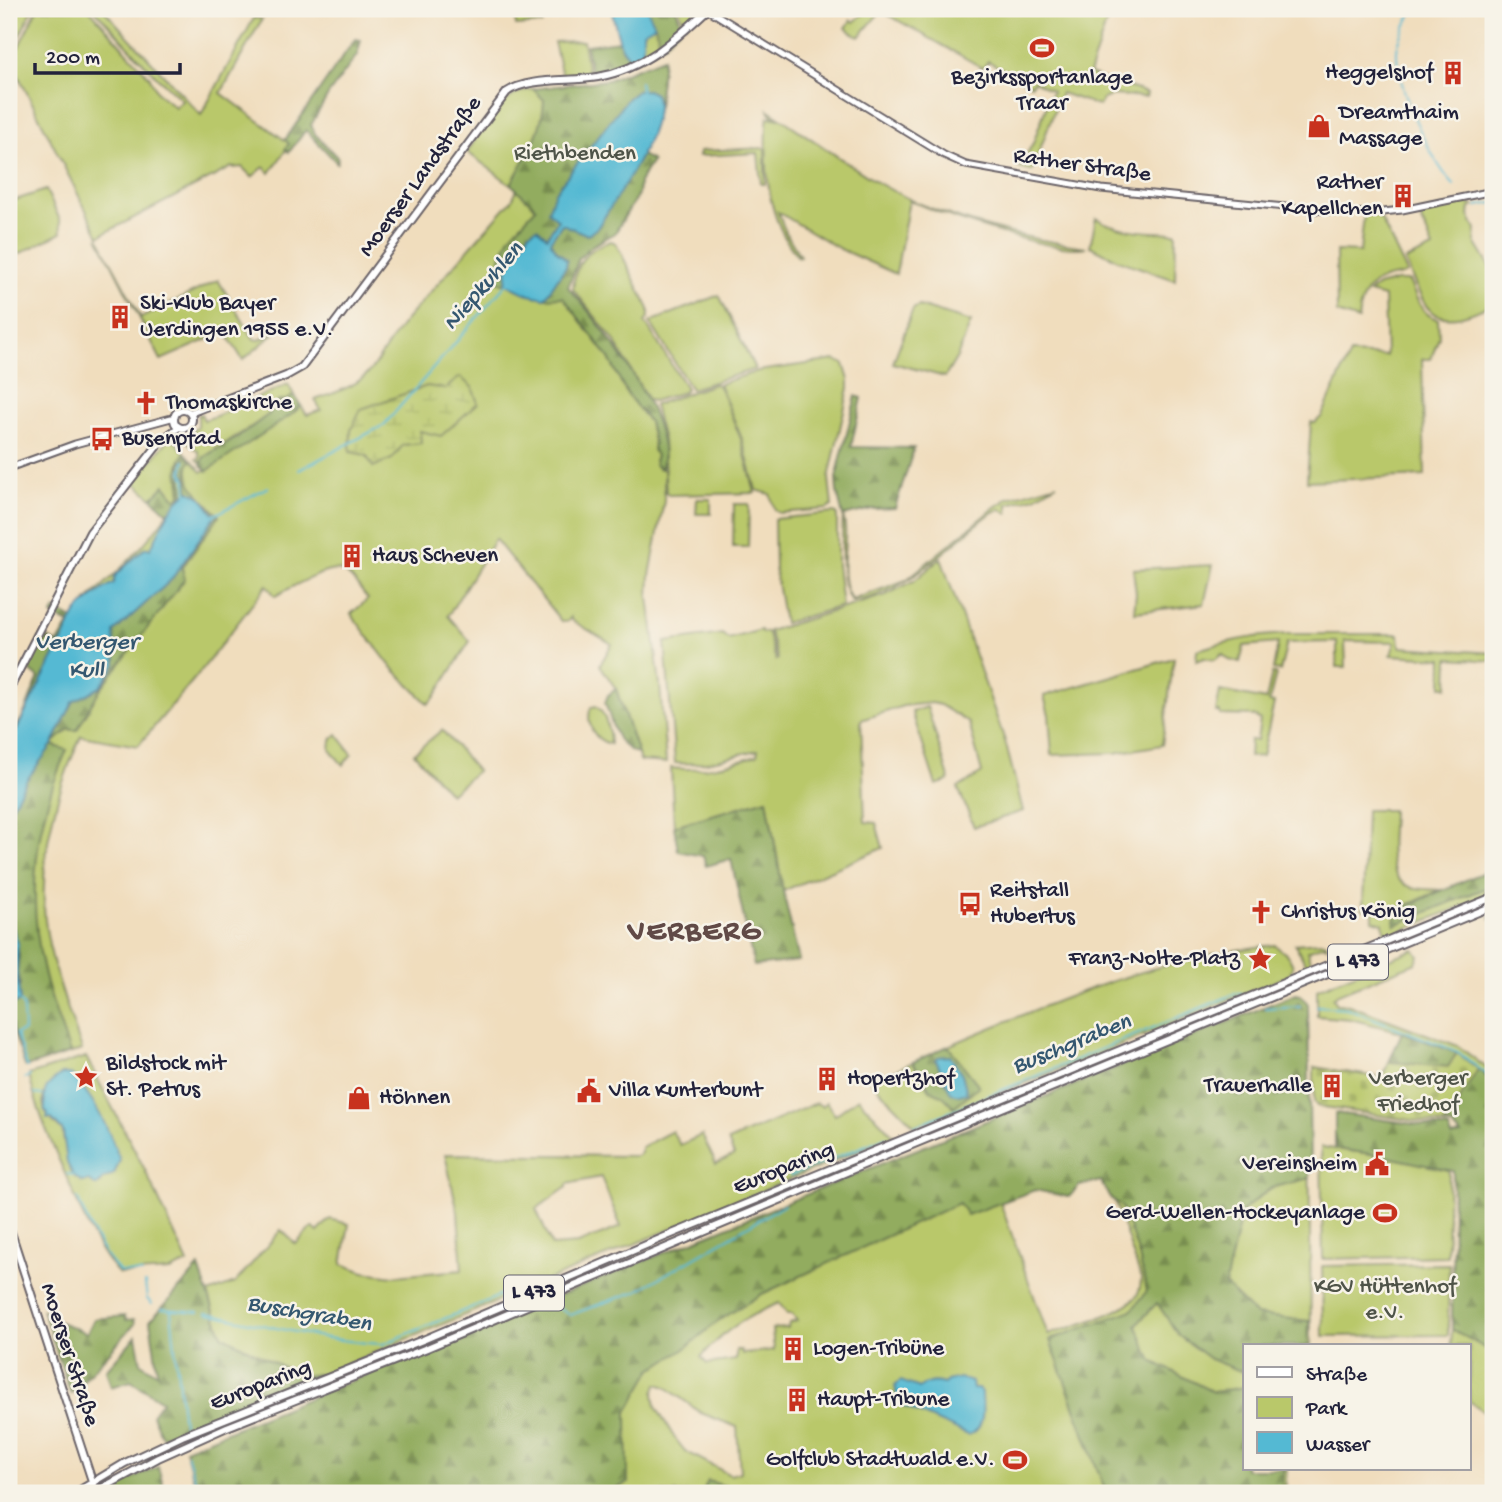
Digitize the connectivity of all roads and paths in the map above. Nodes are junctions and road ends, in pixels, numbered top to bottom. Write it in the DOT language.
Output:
graph roads {
  1 [pos="707,9"];
  2 [pos="1493,191"];
  3 [pos="190,413"];
  4 [pos="175,417"];
  5 [pos="179,427"];
  6 [pos="9,468"];
  7 [pos="9,690"];
  8 [pos="1493,897"];
  9 [pos="1493,906"];
  10 [pos="9,1226"];
  11 [pos="92,1482"];
  12 [pos="75,1493"];
  13 [pos="95,1493"];
  1 -- 2 [label="street, Rather Straße"];
  1 -- 3 [label="main road, Moerser Landstraße"];
  3 -- 4 [label="main road"];
  3 -- 5 [label="main road"];
  4 -- 5 [label="main road"];
  4 -- 6 [label="street"];
  5 -- 7 [label="main road"];
  8 -- 11 [label="main road, Europaring / L 473"];
  9 -- 13 [label="main road, Europaring / L 473"];
  10 -- 11 [label="main road, Moerser Straße"];
  11 -- 12 [label="main road, L 473"];
  11 -- 13 [label="main road, Moerser Straße"];
}
